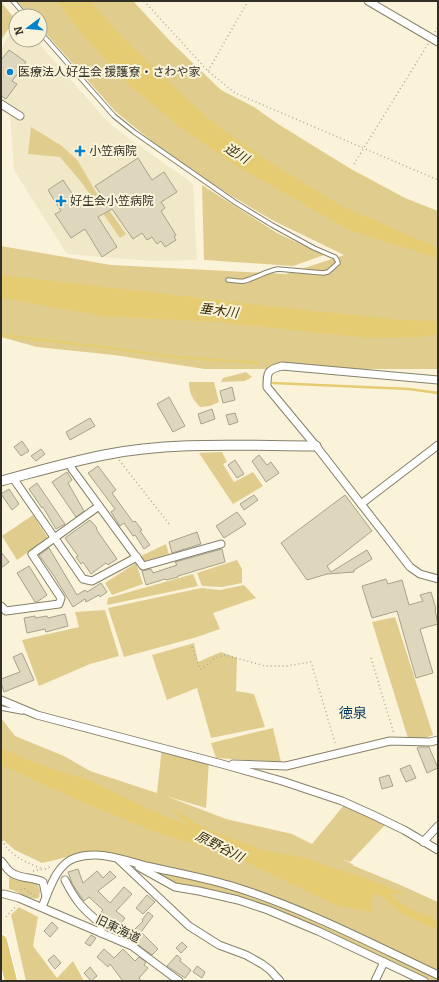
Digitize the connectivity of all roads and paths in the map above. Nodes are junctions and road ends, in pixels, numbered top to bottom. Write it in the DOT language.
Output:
graph roads {
  1 [pos="144,1"];
  2 [pos="248,1"];
  3 [pos="368,1"];
  4 [pos="438,27"];
  5 [pos="435,40"];
  6 [pos="48,41"];
  7 [pos="208,71"];
  8 [pos="1,104"];
  9 [pos="20,116"];
  10 [pos="364,149"];
  11 [pos="354,164"];
  12 [pos="438,180"];
  13 [pos="228,280"];
  14 [pos="438,380"];
  15 [pos="438,445"];
  16 [pos="316,446"];
  17 [pos="116,453"];
  18 [pos="70,463"];
  19 [pos="13,478"];
  20 [pos="1,481"];
  21 [pos="361,504"];
  22 [pos="99,506"];
  23 [pos="170,525"];
  24 [pos="54,538"];
  25 [pos="221,544"];
  26 [pos="137,557"];
  27 [pos="438,579"];
  28 [pos="1,606"];
  29 [pos="192,647"];
  30 [pos="370,658"];
  31 [pos="1,700"];
  32 [pos="1,708"];
  33 [pos="37,715"];
  34 [pos="438,740"];
  35 [pos="396,742"];
  36 [pos="338,753"];
  37 [pos="222,764"];
  38 [pos="438,826"];
  39 [pos="1,836"];
  40 [pos="423,842"];
  41 [pos="438,850"];
  42 [pos="118,858"];
  43 [pos="1,861"];
  44 [pos="130,862"];
  45 [pos="65,864"];
  46 [pos="45,869"];
  47 [pos="28,871"];
  48 [pos="65,880"];
  49 [pos="21,891"];
  50 [pos="4,894"];
  51 [pos="46,896"];
  52 [pos="40,904"];
  53 [pos="17,905"];
  54 [pos="6,917"];
  55 [pos="101,933"];
  56 [pos="1,941"];
  57 [pos="384,962"];
  58 [pos="438,975"];
  59 [pos="11,981"];
  60 [pos="179,981"];
  61 [pos="280,981"];
  62 [pos="375,981"];
  63 [pos="424,981"];
  1 -- 7 [label="path"];
  2 -- 7 [label="path"];
  3 -- 5 [label="street"];
  4 -- 5 [label="path"];
  5 -- 10 [label="path"];
  6 -- 13 [label="lane"];
  7 -- 10 [label="path"];
  8 -- 9 [label="street"];
  10 -- 11 [label="path"];
  10 -- 12 [label="path"];
  14 -- 16 [label="street"];
  15 -- 21 [label="street"];
  16 -- 17 [label="street"];
  16 -- 21 [label="street"];
  17 -- 18 [label="street"];
  17 -- 23 [label="path"];
  18 -- 19 [label="street"];
  18 -- 22 [label="street"];
  19 -- 20 [label="street"];
  19 -- 24 [label="street"];
  21 -- 27 [label="street"];
  22 -- 24 [label="street"];
  22 -- 26 [label="street"];
  24 -- 26 [label="street"];
  24 -- 28 [label="street"];
  25 -- 26 [label="street"];
  29 -- 36 [label="path"];
  30 -- 35 [label="path"];
  31 -- 33 [label="street"];
  32 -- 33 [label="lane"];
  33 -- 37 [label="street"];
  34 -- 35 [label="street"];
  35 -- 36 [label="street"];
  36 -- 37 [label="street"];
  37 -- 40 [label="street"];
  38 -- 40 [label="street"];
  39 -- 46 [label="path"];
  40 -- 41 [label="street"];
  42 -- 44 [label="street"];
  42 -- 45 [label="street"];
  42 -- 61 [label="street"];
  43 -- 51 [label="street"];
  44 -- 57 [label="street"];
  44 -- 58 [label="street"];
  45 -- 46 [label="path"];
  45 -- 51 [label="street"];
  46 -- 47 [label="path"];
  48 -- 55 [label="street"];
  49 -- 52 [label="path"];
  50 -- 52 [label="street, 旧東海道"];
  51 -- 52 [label="street"];
  52 -- 55 [label="street, 旧東海道"];
  53 -- 54 [label="path"];
  55 -- 60 [label="street, 旧東海道"];
  56 -- 59 [label="highway"];
  57 -- 62 [label="street"];
  57 -- 63 [label="street"];
}
